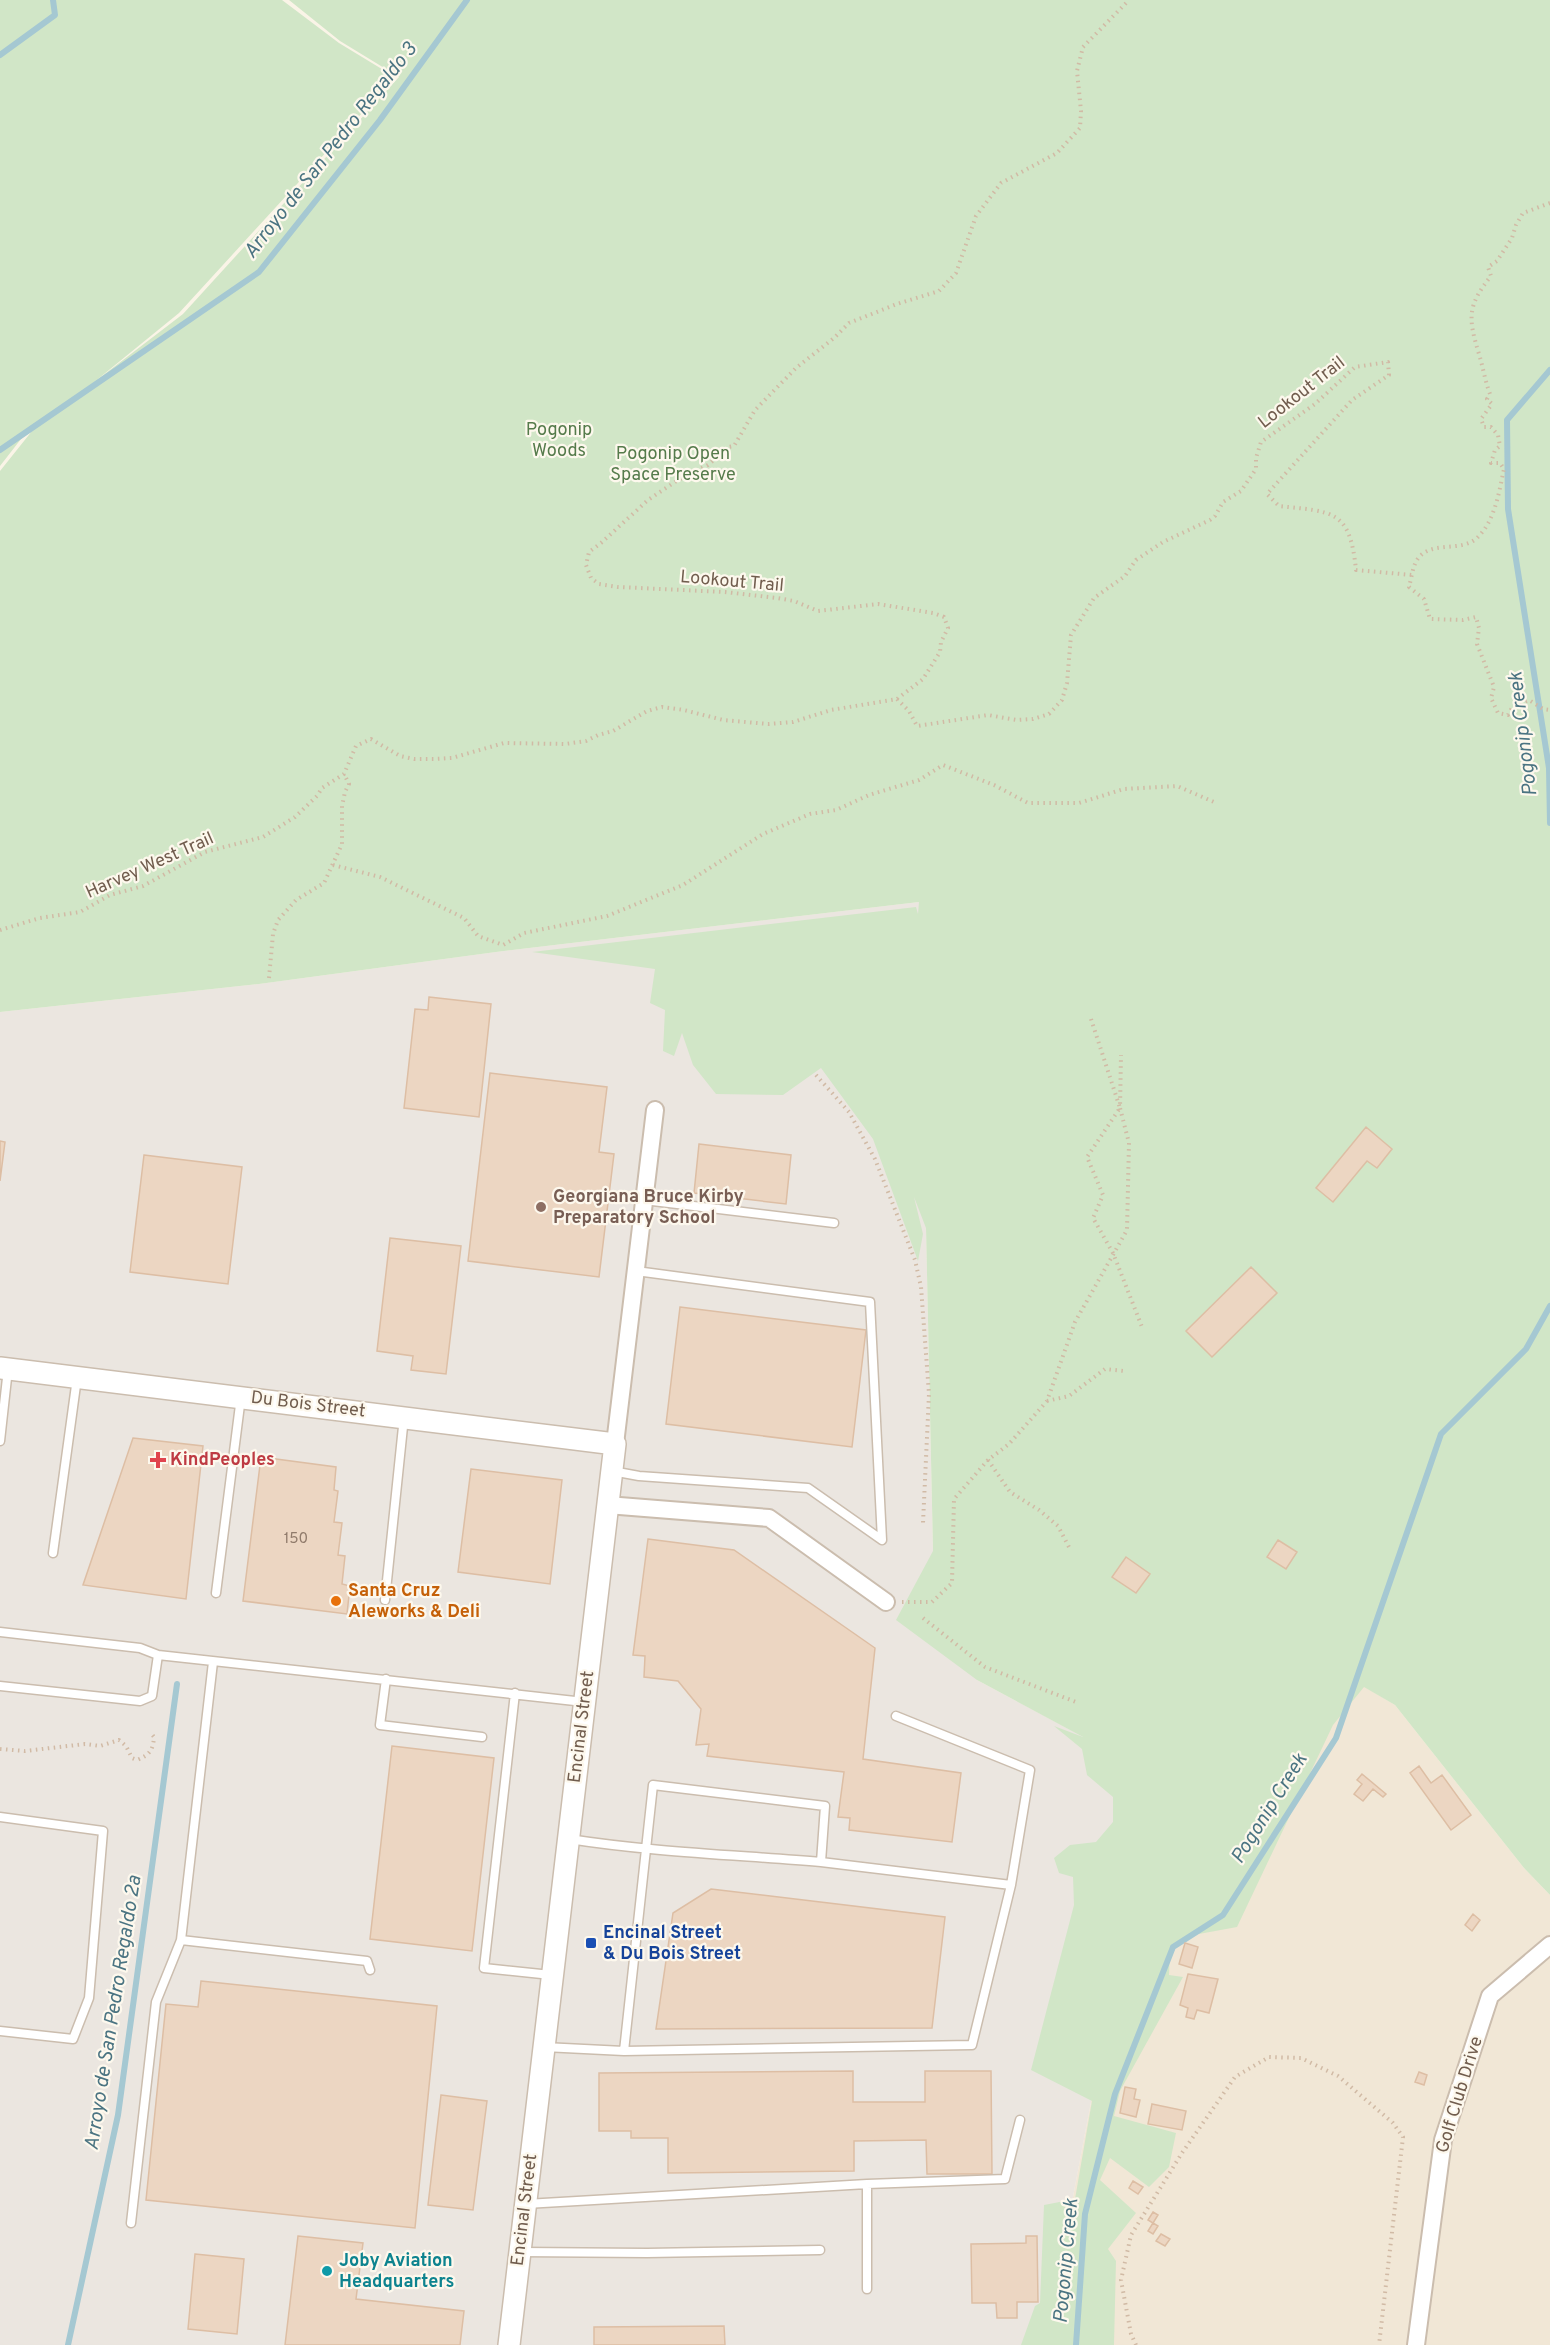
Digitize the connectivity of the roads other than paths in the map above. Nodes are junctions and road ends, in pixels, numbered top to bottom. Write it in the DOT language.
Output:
graph roads {
  1 [pos="655,1110"];
  2 [pos="644,1200"];
  3 [pos="834,1223"];
  4 [pos="636,1271"];
  5 [pos="4,1369"];
  6 [pos="77,1377"];
  7 [pos="241,1397"];
  8 [pos="404,1417"];
  9 [pos="0,1441"];
  10 [pos="615,1444"];
  11 [pos="612,1471"];
  12 [pos="607,1505"];
  13 [pos="53,1553"];
  14 [pos="216,1593"];
  15 [pos="385,1600"];
  16 [pos="886,1602"];
  17 [pos="0,1632"];
  18 [pos="158,1655"];
  19 [pos="213,1662"];
  20 [pos="386,1679"];
  21 [pos="0,1686"];
  22 [pos="515,1693"];
  23 [pos="585,1702"];
  24 [pos="896,1716"];
  25 [pos="482,1737"];
  26 [pos="0,1817"];
  27 [pos="569,1839"];
  28 [pos="645,1848"];
  29 [pos="821,1862"];
  30 [pos="1011,1885"];
  31 [pos="181,1941"];
  32 [pos="1550,1945"];
  33 [pos="370,1970"];
  34 [pos="553,1976"];
  35 [pos="0,2031"];
  36 [pos="544,2047"];
  37 [pos="624,2050"];
  38 [pos="1020,2120"];
  39 [pos="867,2184"];
  40 [pos="526,2204"];
  41 [pos="131,2223"];
  42 [pos="820,2250"];
  43 [pos="520,2252"];
  44 [pos="867,2289"];
  45 [pos="509,2345"];
  46 [pos="1416,2345"];
  1 -- 2 [label="street, Encinal Street"];
  2 -- 3 [label="lane"];
  2 -- 4 [label="street, Encinal Street"];
  4 -- 10 [label="street, Encinal Street"];
  4 -- 11 [label="lane"];
  5 -- 6 [label="street, Du Bois Street"];
  5 -- 9 [label="lane"];
  6 -- 7 [label="street, Du Bois Street"];
  6 -- 13 [label="lane"];
  7 -- 8 [label="street, Du Bois Street"];
  7 -- 14 [label="lane"];
  8 -- 10 [label="street, Du Bois Street"];
  8 -- 15 [label="lane"];
  10 -- 11 [label="street, Encinal Street"];
  11 -- 12 [label="street, Encinal Street"];
  12 -- 16 [label="street"];
  12 -- 23 [label="street, Encinal Street"];
  17 -- 18 [label="lane"];
  18 -- 19 [label="lane"];
  18 -- 21 [label="lane"];
  19 -- 20 [label="lane"];
  19 -- 31 [label="lane"];
  20 -- 22 [label="lane"];
  20 -- 25 [label="lane"];
  22 -- 23 [label="lane"];
  22 -- 34 [label="lane"];
  23 -- 27 [label="street, Encinal Street"];
  24 -- 30 [label="lane"];
  26 -- 35 [label="lane"];
  27 -- 28 [label="lane"];
  27 -- 34 [label="street, Encinal Street"];
  28 -- 29 [label="lane"];
  28 -- 29 [label="lane"];
  28 -- 37 [label="lane"];
  29 -- 30 [label="lane"];
  30 -- 37 [label="lane"];
  31 -- 33 [label="lane"];
  31 -- 41 [label="lane"];
  32 -- 46 [label="street, Golf Club Drive"];
  34 -- 36 [label="street, Encinal Street"];
  36 -- 37 [label="lane"];
  36 -- 40 [label="street, Encinal Street"];
  38 -- 39 [label="lane"];
  39 -- 40 [label="lane"];
  39 -- 44 [label="lane"];
  40 -- 43 [label="street, Encinal Street"];
  42 -- 43 [label="lane"];
  43 -- 45 [label="street, Encinal Street"];
}
